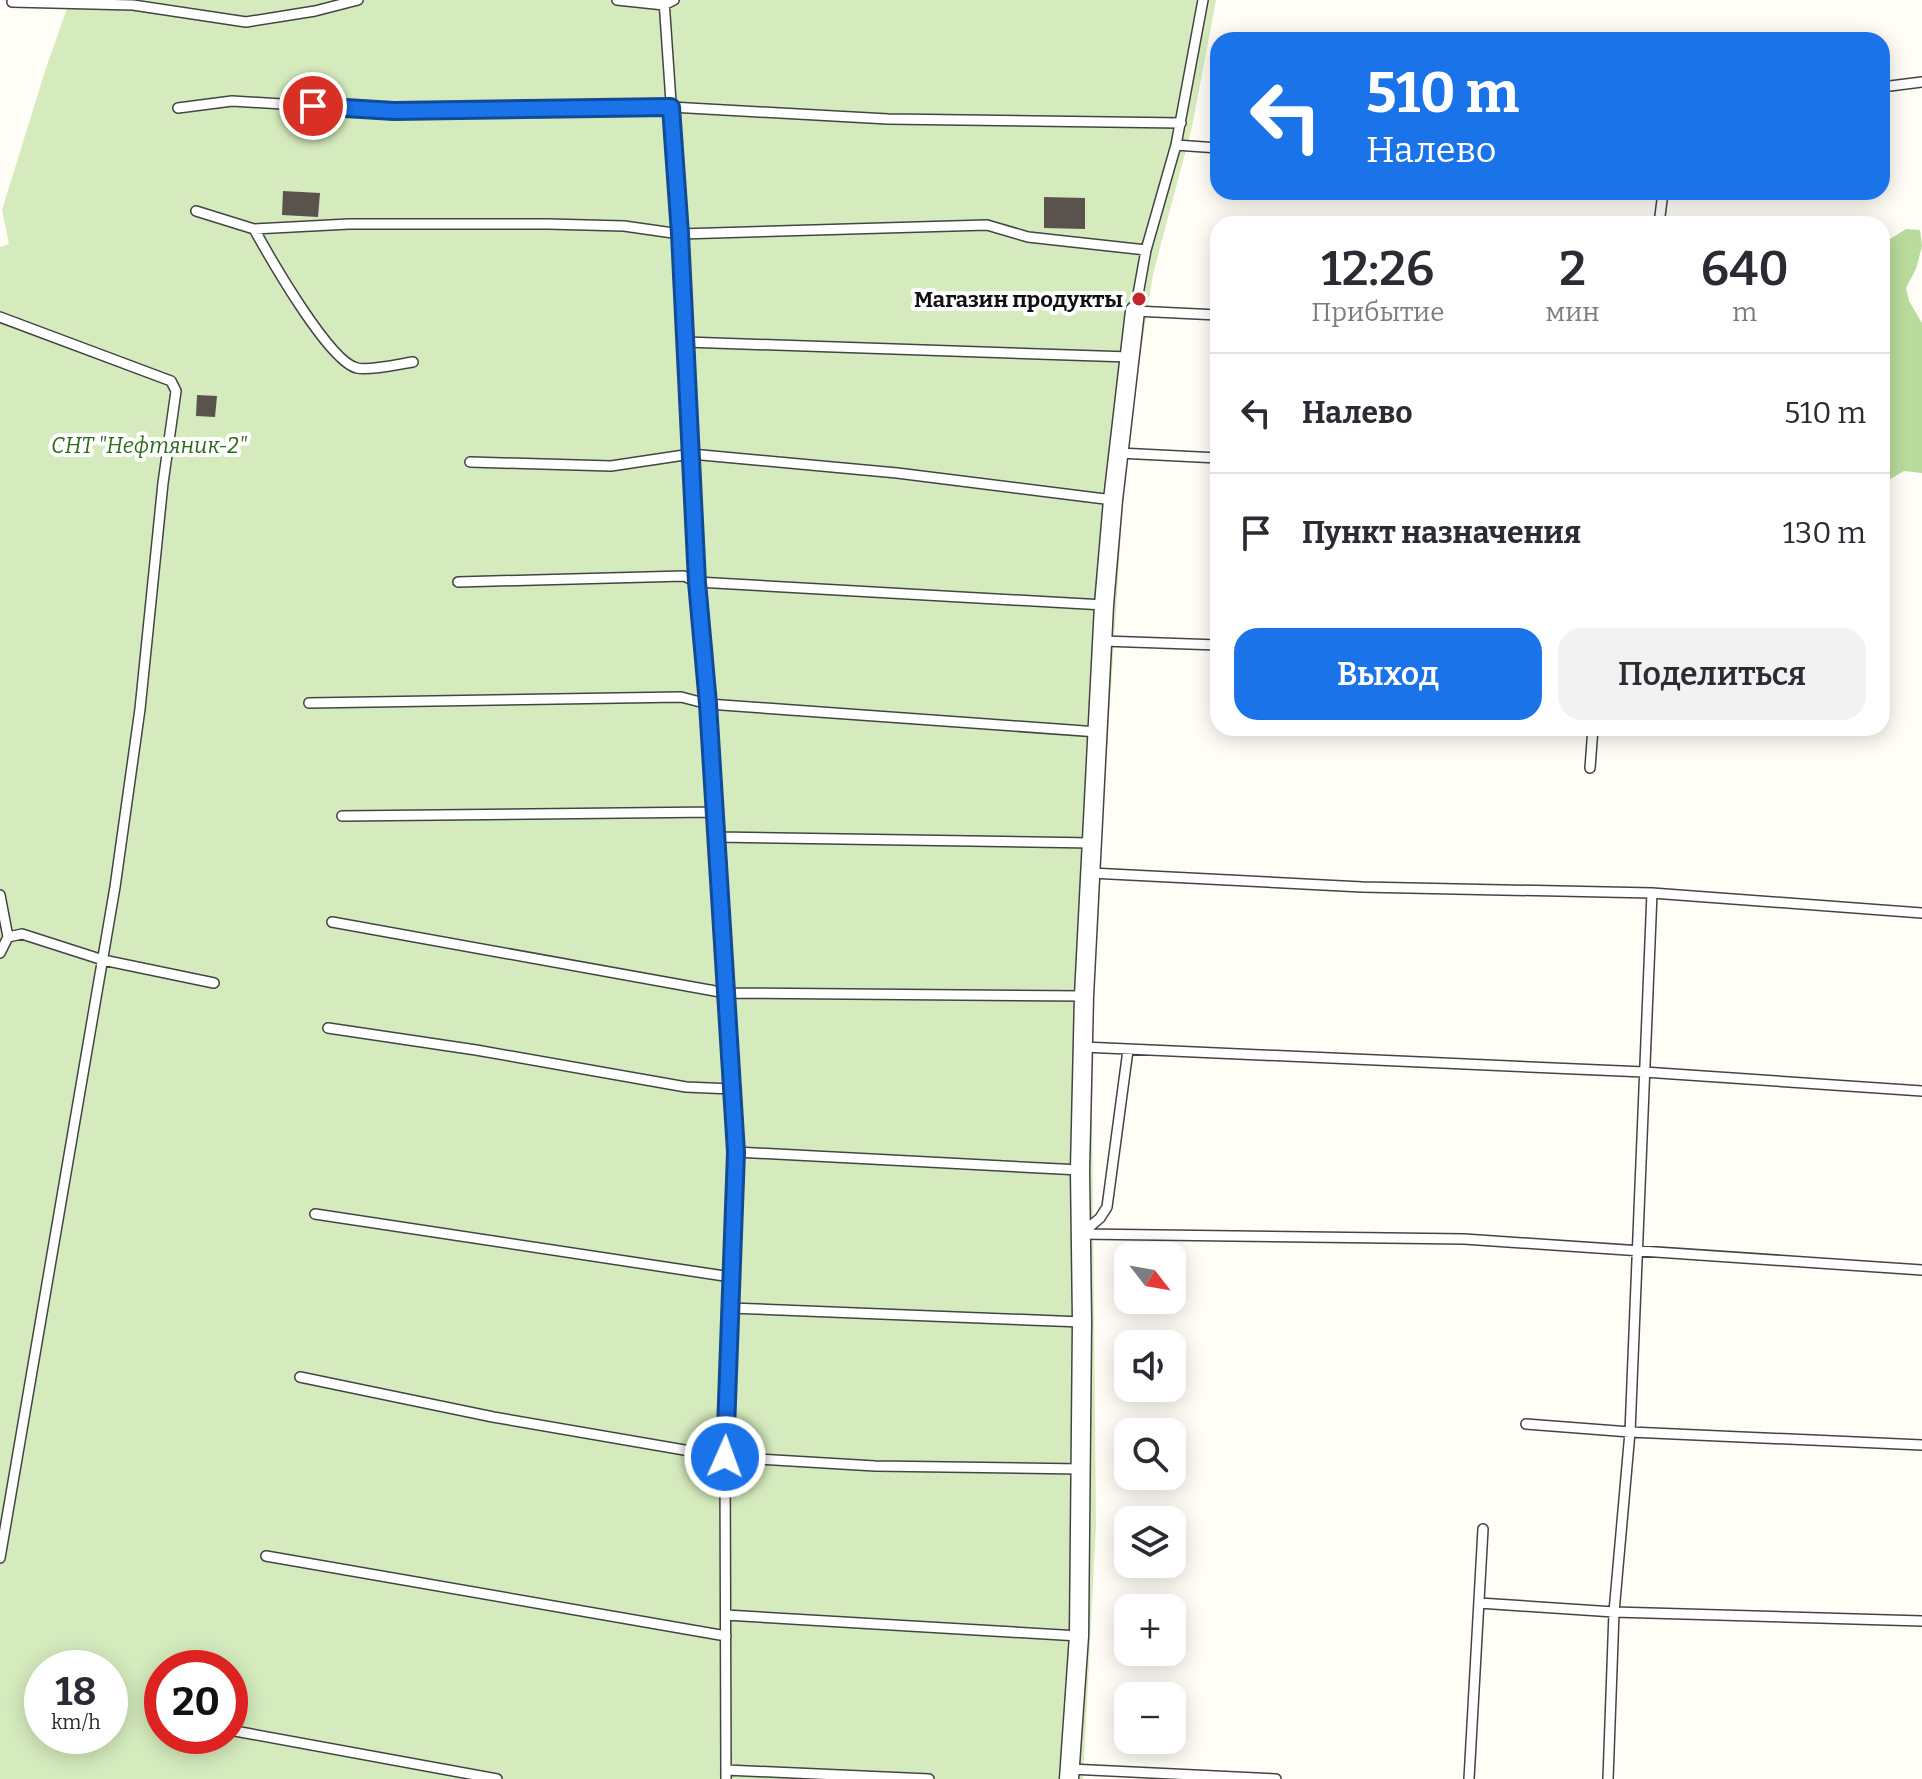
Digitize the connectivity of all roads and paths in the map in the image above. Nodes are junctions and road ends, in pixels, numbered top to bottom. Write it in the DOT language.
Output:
graph roads {
  1 [pos="358,0"];
  2 [pos="617,0"];
  3 [pos="674,0"];
  4 [pos="1203,0"];
  5 [pos="12,2"];
  6 [pos="664,3"];
  7 [pos="1922,82"];
  8 [pos="1890,86"];
  9 [pos="671,107"];
  10 [pos="178,108"];
  11 [pos="1181,123"];
  12 [pos="1176,145"];
  13 [pos="1210,147"];
  14 [pos="196,211"];
  15 [pos="254,229"];
  16 [pos="680,234"];
  17 [pos="1146,250"];
  18 [pos="1135,311"];
  19 [pos="1210,315"];
  20 [pos="0,317"];
  21 [pos="686,342"];
  22 [pos="1129,357"];
  23 [pos="413,362"];
  24 [pos="1119,453"];
  25 [pos="691,454"];
  26 [pos="1210,458"];
  27 [pos="470,462"];
  28 [pos="1113,500"];
  29 [pos="458,582"];
  30 [pos="697,582"];
  31 [pos="1104,605"];
  32 [pos="1103,641"];
  33 [pos="1210,645"];
  34 [pos="309,703"];
  35 [pos="708,704"];
  36 [pos="1098,732"];
  37 [pos="1592,736"];
  38 [pos="1590,768"];
  39 [pos="715,812"];
  40 [pos="342,816"];
  41 [pos="716,837"];
  42 [pos="1093,843"];
  43 [pos="1091,873"];
  44 [pos="1652,893"];
  45 [pos="0,895"];
  46 [pos="1922,913"];
  47 [pos="332,922"];
  48 [pos="8,937"];
  49 [pos="0,953"];
  50 [pos="103,960"];
  51 [pos="214,983"];
  52 [pos="726,993"];
  53 [pos="1084,996"];
  54 [pos="328,1028"];
  55 [pos="1083,1047"];
  56 [pos="1128,1050"];
  57 [pos="1644,1072"];
  58 [pos="732,1089"];
  59 [pos="1922,1091"];
  60 [pos="736,1152"];
  61 [pos="1080,1170"];
  62 [pos="315,1214"];
  63 [pos="1081,1234"];
  64 [pos="1638,1250"];
  65 [pos="1922,1270"];
  66 [pos="731,1277"];
  67 [pos="730,1308"];
  68 [pos="1082,1322"];
  69 [pos="300,1377"];
  70 [pos="1526,1424"];
  71 [pos="1630,1432"];
  72 [pos="1922,1445"];
  73 [pos="725,1457"];
  74 [pos="1081,1469"];
  75 [pos="1483,1529"];
  76 [pos="266,1556"];
  77 [pos="0,1558"];
  78 [pos="1479,1603"];
  79 [pos="1614,1612"];
  80 [pos="726,1615"];
  81 [pos="1922,1621"];
  82 [pos="726,1636"];
  83 [pos="1079,1636"];
  84 [pos="248,1733"];
  85 [pos="1069,1774"];
  86 [pos="726,1775"];
  87 [pos="497,1779"];
  88 [pos="929,1779"];
  89 [pos="1276,1779"];
  90 [pos="1469,1779"];
  91 [pos="1608,1779"];
  1 -- 5 [label="lane"];
  2 -- 6 [label="lane"];
  3 -- 6 [label="lane"];
  4 -- 11 [label="lane"];
  6 -- 9 [label="lane"];
  7 -- 8 [label="lane"];
  9 -- 10 [label="lane"];
  9 -- 11 [label="lane"];
  9 -- 16 [label="lane"];
  11 -- 12 [label="lane"];
  12 -- 13 [label="lane"];
  12 -- 17 [label="lane"];
  14 -- 15 [label="lane"];
  15 -- 16 [label="lane"];
  15 -- 23 [label="lane"];
  16 -- 17 [label="lane"];
  16 -- 21 [label="lane"];
  17 -- 18 [label="lane"];
  18 -- 19 [label="lane"];
  18 -- 22 [label="street"];
  20 -- 50 [label="lane"];
  21 -- 22 [label="lane"];
  21 -- 25 [label="lane"];
  22 -- 24 [label="street"];
  24 -- 26 [label="lane"];
  24 -- 28 [label="street"];
  25 -- 27 [label="lane"];
  25 -- 28 [label="lane"];
  25 -- 30 [label="lane"];
  28 -- 31 [label="street"];
  29 -- 30 [label="lane"];
  30 -- 31 [label="lane"];
  30 -- 35 [label="lane"];
  31 -- 32 [label="street"];
  32 -- 33 [label="lane"];
  32 -- 36 [label="street"];
  34 -- 35 [label="lane"];
  35 -- 36 [label="lane"];
  35 -- 39 [label="lane"];
  36 -- 42 [label="street"];
  37 -- 38 [label="lane"];
  39 -- 40 [label="lane"];
  39 -- 41 [label="lane"];
  41 -- 42 [label="lane"];
  41 -- 52 [label="lane"];
  42 -- 43 [label="street"];
  43 -- 44 [label="lane"];
  43 -- 53 [label="street"];
  44 -- 46 [label="lane"];
  44 -- 57 [label="lane"];
  45 -- 48 [label="lane"];
  47 -- 52 [label="lane"];
  48 -- 49 [label="lane"];
  48 -- 50 [label="lane"];
  50 -- 51 [label="lane"];
  50 -- 77 [label="lane"];
  52 -- 53 [label="lane"];
  52 -- 58 [label="lane"];
  53 -- 55 [label="street"];
  54 -- 58 [label="lane"];
  55 -- 56 [label="lane"];
  55 -- 61 [label="street"];
  56 -- 57 [label="lane"];
  56 -- 63 [label="lane"];
  57 -- 59 [label="lane"];
  57 -- 64 [label="lane"];
  58 -- 60 [label="lane"];
  60 -- 61 [label="lane"];
  60 -- 66 [label="lane"];
  61 -- 63 [label="street"];
  62 -- 66 [label="lane"];
  63 -- 64 [label="lane"];
  63 -- 68 [label="street"];
  64 -- 65 [label="lane"];
  64 -- 71 [label="lane"];
  66 -- 67 [label="lane"];
  67 -- 68 [label="lane"];
  67 -- 73 [label="lane"];
  68 -- 74 [label="street"];
  69 -- 73 [label="lane"];
  70 -- 71 [label="lane"];
  71 -- 72 [label="lane"];
  71 -- 79 [label="lane"];
  73 -- 74 [label="lane"];
  73 -- 80 [label="lane"];
  74 -- 83 [label="street"];
  75 -- 78 [label="lane"];
  76 -- 82 [label="lane"];
  78 -- 79 [label="lane"];
  78 -- 90 [label="lane"];
  79 -- 81 [label="lane"];
  79 -- 91 [label="lane"];
  80 -- 82 [label="lane"];
  80 -- 83 [label="lane"];
  82 -- 86 [label="lane"];
  83 -- 85 [label="street"];
  84 -- 87 [label="lane"];
  85 -- 89 [label="lane"];
  86 -- 88 [label="lane"];
}
